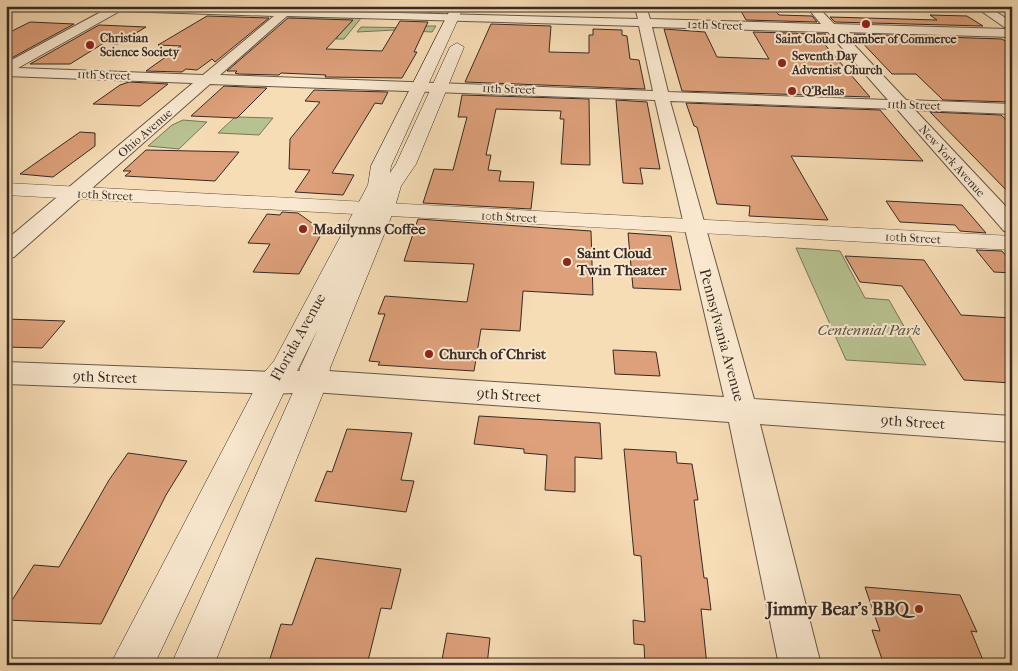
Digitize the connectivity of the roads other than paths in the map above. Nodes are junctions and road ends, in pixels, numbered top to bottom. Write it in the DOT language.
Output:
graph roads {
  1 [pos="811,6"];
  2 [pos="979,6"];
  3 [pos="119,7"];
  4 [pos="455,12"];
  5 [pos="473,12"];
  6 [pos="284,13"];
  7 [pos="642,15"];
  8 [pos="1012,27"];
  9 [pos="832,28"];
  10 [pos="1012,33"];
  11 [pos="6,70"];
  12 [pos="207,80"];
  13 [pos="419,86"];
  14 [pos="440,87"];
  15 [pos="661,95"];
  16 [pos="902,105"];
  17 [pos="1012,109"];
  18 [pos="6,189"];
  19 [pos="76,193"];
  20 [pos="374,210"];
  21 [pos="1012,226"];
  22 [pos="694,227"];
  23 [pos="1012,243"];
  24 [pos="6,252"];
  25 [pos="6,373"];
  26 [pos="313,381"];
  27 [pos="273,383"];
  28 [pos="742,411"];
  29 [pos="1012,429"];
  30 [pos="131,665"];
  31 [pos="192,665"];
  32 [pos="800,665"];
  1 -- 9 [label="street, New York Avenue"];
  2 -- 8 [label="street"];
  3 -- 6 [label="street, 12th Street"];
  3 -- 11 [label="street"];
  4 -- 5 [label="street, 12th Street"];
  4 -- 6 [label="street, 12th Street"];
  4 -- 13 [label="main road, Florida Avenue"];
  5 -- 7 [label="street, 12th Street"];
  5 -- 14 [label="main road, Florida Avenue"];
  6 -- 12 [label="street, Ohio Avenue"];
  7 -- 9 [label="street, 12th Street"];
  7 -- 15 [label="street, Pennsylvania Avenue"];
  9 -- 10 [label="street, 12th Street"];
  9 -- 16 [label="street, New York Avenue"];
  11 -- 12 [label="street, 11th Street"];
  12 -- 13 [label="street, 11th Street"];
  12 -- 19 [label="street, Ohio Avenue"];
  13 -- 14 [label="street, 11th Street"];
  13 -- 20 [label="main road, Florida Avenue"];
  14 -- 15 [label="street, 11th Street"];
  14 -- 20 [label="main road, Florida Avenue"];
  15 -- 16 [label="street, 11th Street"];
  15 -- 22 [label="street, Pennsylvania Avenue"];
  16 -- 17 [label="street, 11th Street"];
  16 -- 21 [label="street, New York Avenue"];
  18 -- 19 [label="main road, 10th Street"];
  19 -- 20 [label="main road, 10th Street"];
  19 -- 24 [label="street, Ohio Avenue"];
  20 -- 22 [label="main road, 10th Street"];
  20 -- 26 [label="main road, Florida Avenue"];
  20 -- 27 [label="main road, Florida Avenue"];
  22 -- 23 [label="main road, 10th Street"];
  22 -- 28 [label="street, Pennsylvania Avenue"];
  25 -- 27 [label="street, 9th Street"];
  26 -- 27 [label="street, 9th Street"];
  26 -- 28 [label="street, 9th Street"];
  26 -- 31 [label="main road, Florida Avenue"];
  27 -- 30 [label="main road, Florida Avenue"];
  28 -- 29 [label="street, 9th Street"];
  28 -- 32 [label="street, Pennsylvania Avenue"];
}
